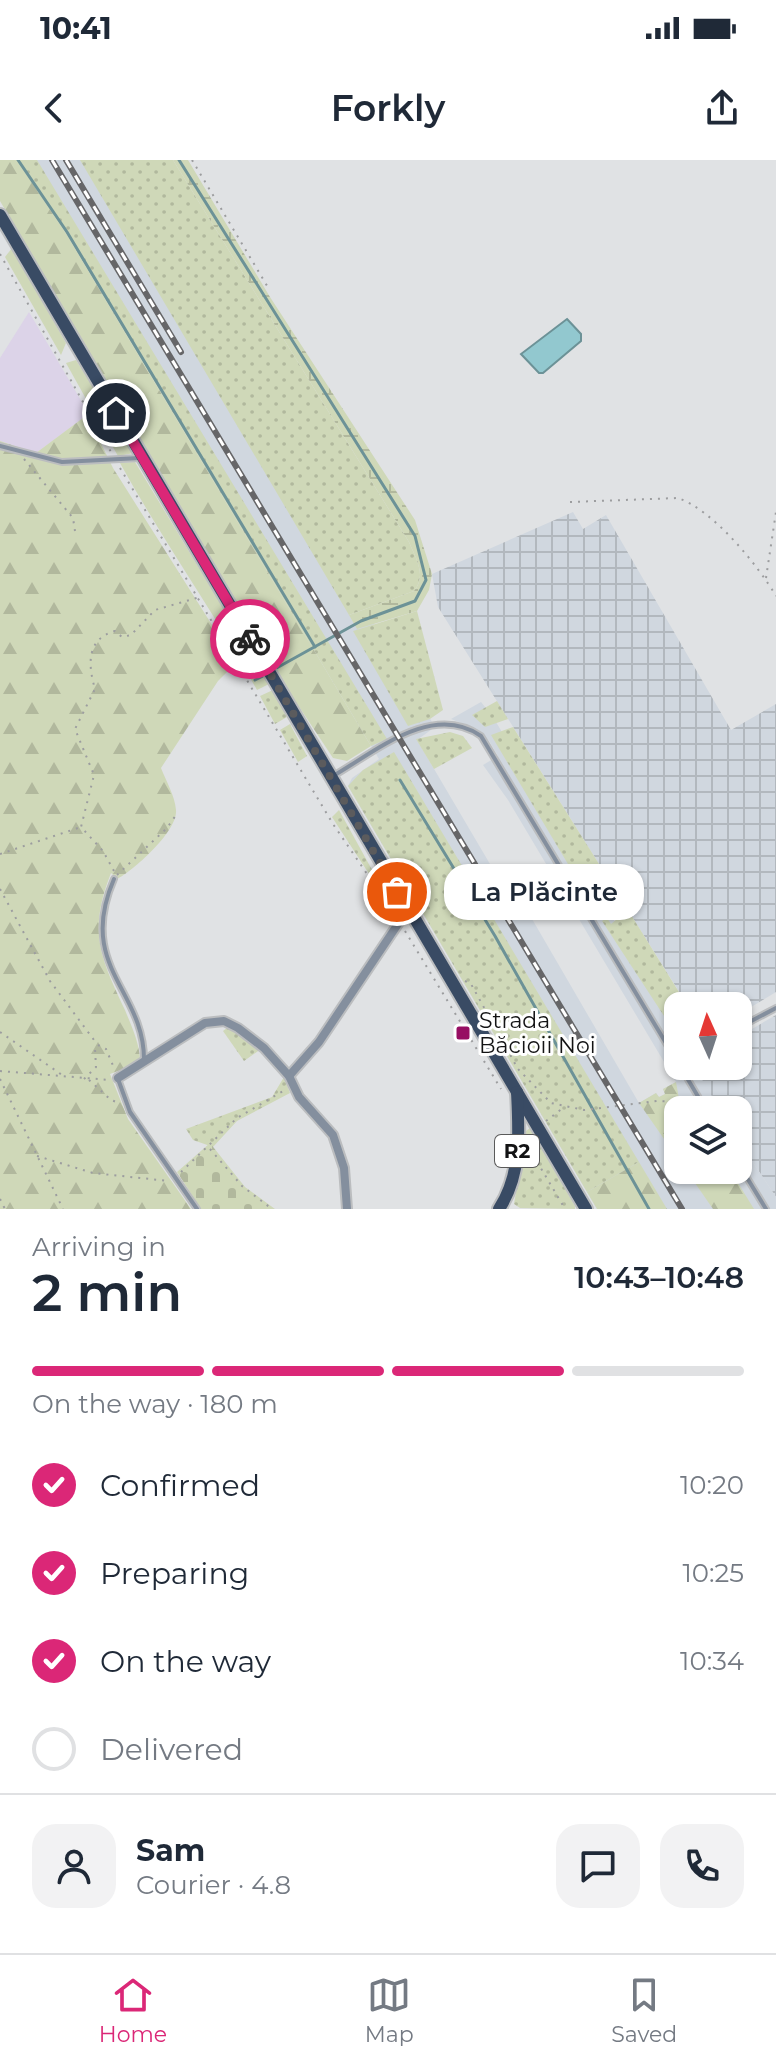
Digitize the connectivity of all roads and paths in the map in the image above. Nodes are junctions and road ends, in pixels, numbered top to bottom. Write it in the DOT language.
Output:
graph roads {
  1 [pos="192,160"];
  2 [pos="0,215"];
  3 [pos="0,254"];
  4 [pos="269,289"];
  5 [pos="0,446"];
  6 [pos="23,454"];
  7 [pos="142,457"];
  8 [pos="115,460"];
  9 [pos="570,502"];
  10 [pos="776,512"];
  11 [pos="75,531"];
  12 [pos="766,579"];
  13 [pos="776,596"];
  14 [pos="200,597"];
  15 [pos="331,778"];
  16 [pos="176,815"];
  17 [pos="81,827"];
  18 [pos="0,854"];
  19 [pos="116,877"];
  20 [pos="0,889"];
  21 [pos="408,909"];
  22 [pos="399,921"];
  23 [pos="460,983"];
  24 [pos="776,1008"];
  25 [pos="752,1021"];
  26 [pos="0,1032"];
  27 [pos="664,1038"];
  28 [pos="98,1045"];
  29 [pos="144,1063"];
  30 [pos="0,1071"];
  31 [pos="67,1078"];
  32 [pos="118,1078"];
  33 [pos="0,1079"];
  34 [pos="84,1079"];
  35 [pos="89,1080"];
  36 [pos="290,1080"];
  37 [pos="510,1091"];
  38 [pos="664,1101"];
  39 [pos="128,1106"];
  40 [pos="564,1107"];
  41 [pos="539,1126"];
  42 [pos="519,1131"];
  43 [pos="207,1149"];
  44 [pos="37,1156"];
  45 [pos="177,1180"];
  46 [pos="751,1184"];
  47 [pos="0,1199"];
  48 [pos="5,1209"];
  49 [pos="63,1209"];
  50 [pos="197,1209"];
  51 [pos="272,1209"];
  52 [pos="347,1209"];
  53 [pos="499,1209"];
  54 [pos="565,1209"];
  55 [pos="586,1209"];
  56 [pos="766,1209"];
  1 -- 4 [label="path"];
  2 -- 7 [label="main road, R2"];
  3 -- 8 [label="path"];
  5 -- 6 [label="lane"];
  6 -- 8 [label="lane"];
  6 -- 11 [label="path"];
  7 -- 8 [label="lane"];
  7 -- 15 [label="main road, R2"];
  8 -- 14 [label="path"];
  9 -- 12 [label="path"];
  10 -- 12 [label="path"];
  12 -- 13 [label="path"];
  14 -- 17 [label="path"];
  14 -- 22 [label="path"];
  15 -- 21 [label="main road, R2"];
  15 -- 27 [label="lane"];
  16 -- 19 [label="path"];
  17 -- 18 [label="path"];
  17 -- 19 [label="path"];
  19 -- 29 [label="lane"];
  20 -- 28 [label="path"];
  21 -- 22 [label="street"];
  21 -- 37 [label="main road, R2"];
  22 -- 36 [label="street"];
  22 -- 37 [label="path"];
  23 -- 40 [label="path"];
  24 -- 25 [label="lane"];
  26 -- 31 [label="path"];
  28 -- 32 [label="path"];
  28 -- 34 [label="path"];
  29 -- 32 [label="street"];
  29 -- 36 [label="street"];
  30 -- 31 [label="path"];
  31 -- 34 [label="path"];
  32 -- 35 [label="path"];
  32 -- 39 [label="lane"];
  33 -- 44 [label="path"];
  34 -- 35 [label="path"];
  35 -- 39 [label="path"];
  36 -- 43 [label="path"];
  36 -- 52 [label="street"];
  37 -- 41 [label="main road"];
  37 -- 42 [label="main road, R2"];
  38 -- 40 [label="path"];
  39 -- 45 [label="lane"];
  40 -- 41 [label="path"];
  41 -- 55 [label="main road"];
  42 -- 53 [label="main road, R2"];
  42 -- 54 [label="path"];
  43 -- 45 [label="path"];
  43 -- 51 [label="path"];
  44 -- 45 [label="path"];
  44 -- 49 [label="path"];
  45 -- 50 [label="lane"];
  46 -- 56 [label="lane"];
  47 -- 48 [label="path"];
}
